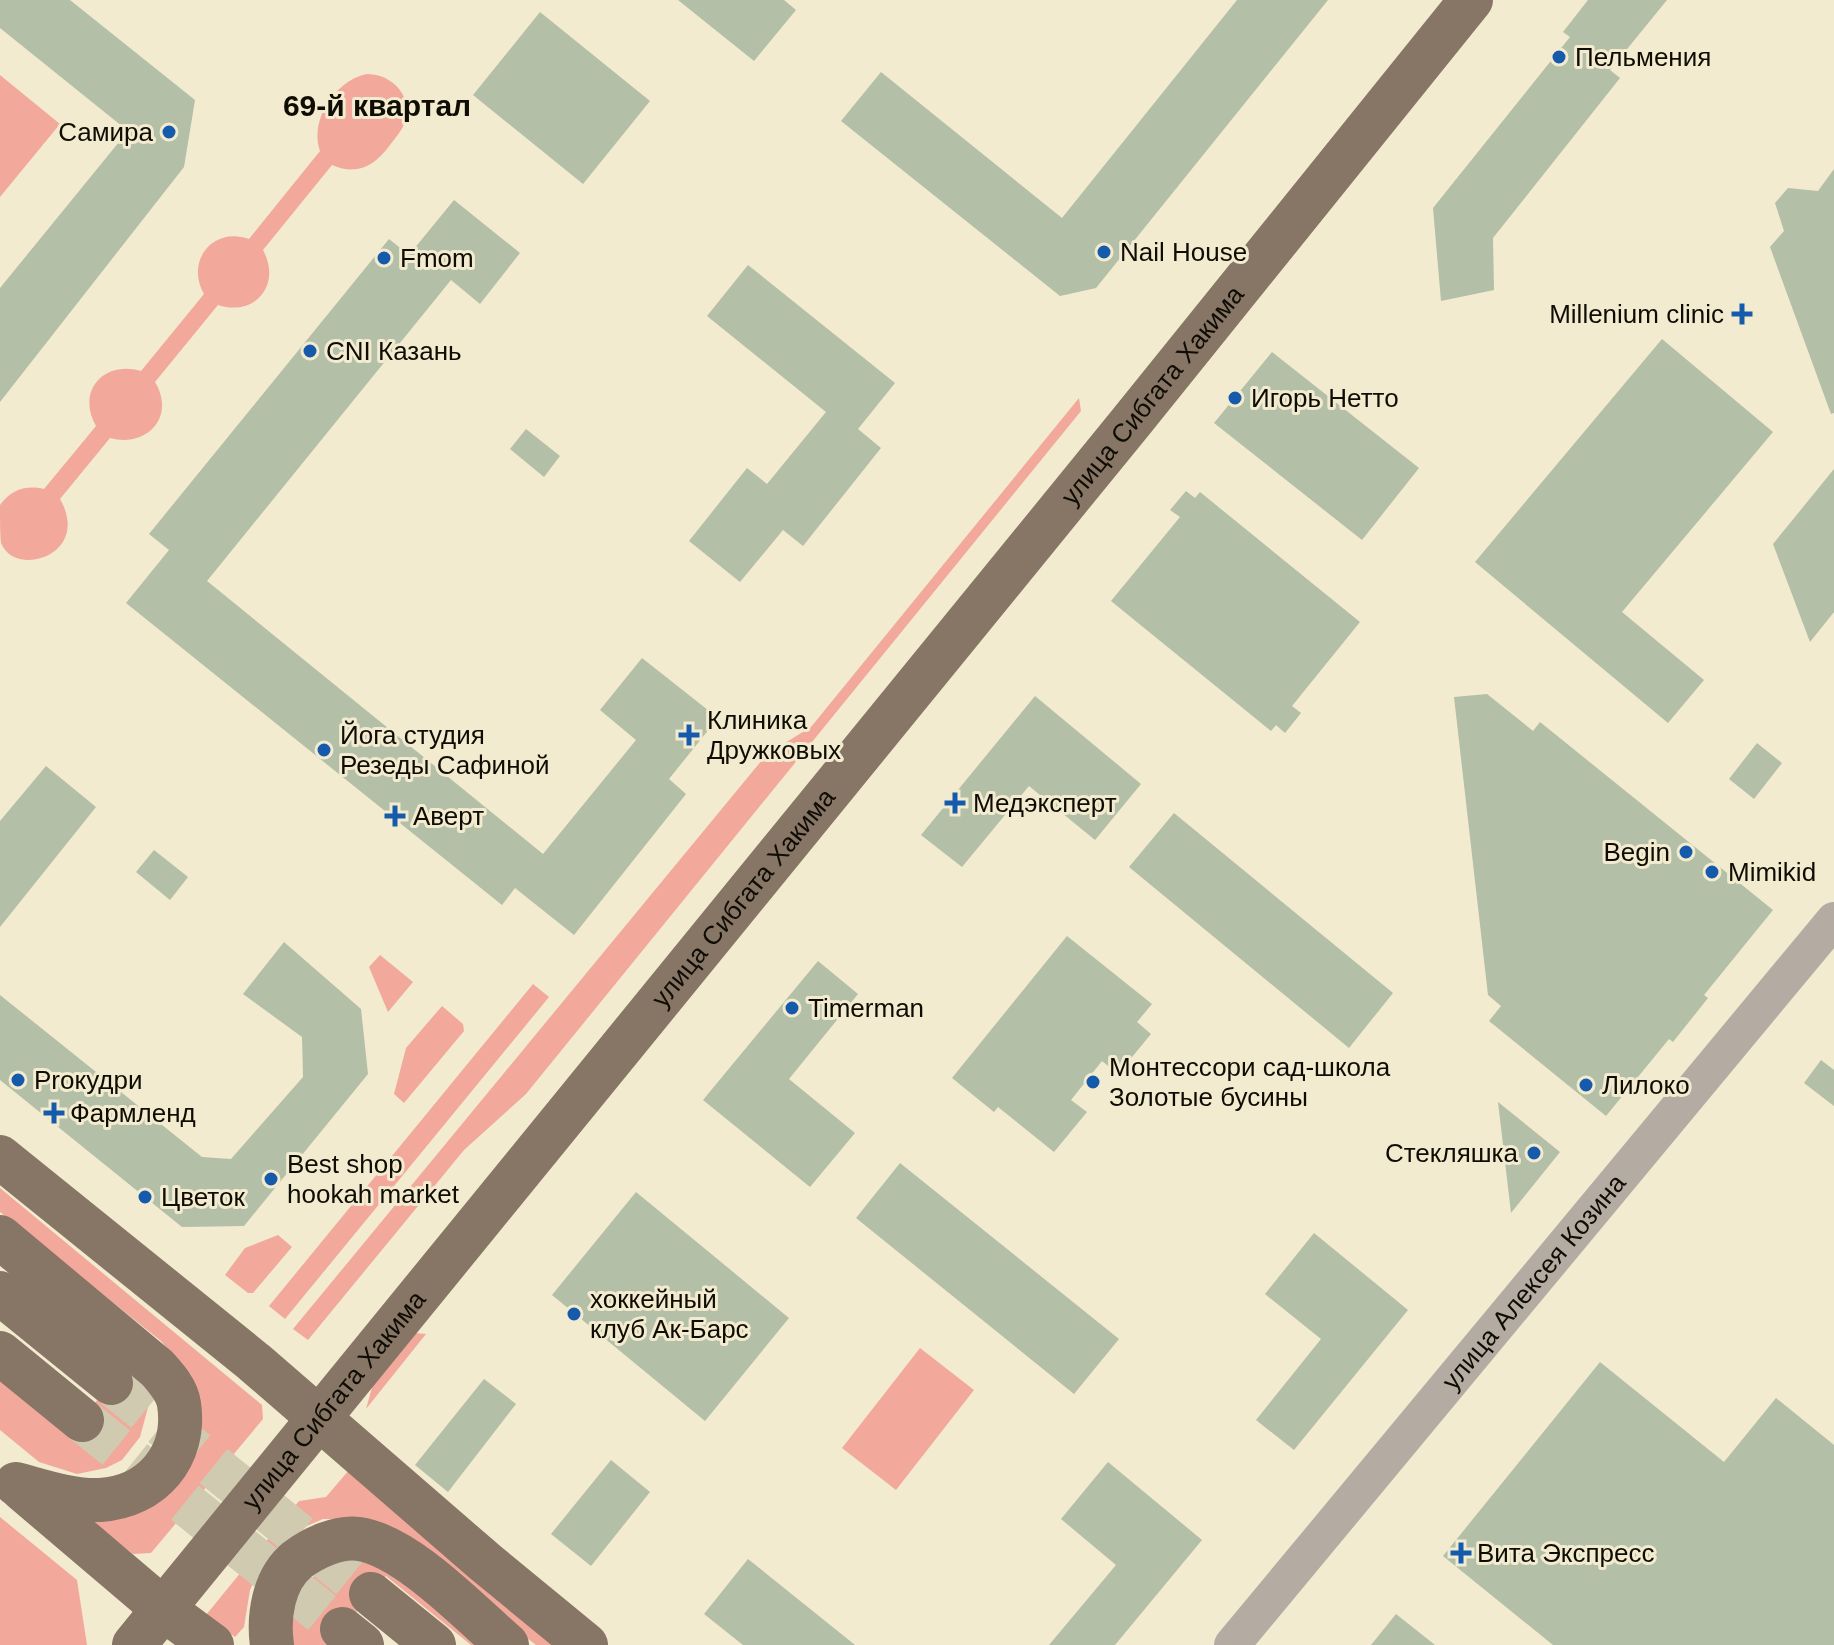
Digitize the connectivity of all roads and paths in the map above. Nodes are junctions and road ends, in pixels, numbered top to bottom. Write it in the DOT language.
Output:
graph roads {
  1 [pos="1434,0"];
  2 [pos="1471,0"];
  3 [pos="1834,920"];
  4 [pos="0,1157"];
  5 [pos="0,1237"];
  6 [pos="0,1293"];
  7 [pos="0,1353"];
  8 [pos="111,1383"];
  9 [pos="309,1408"];
  10 [pos="82,1420"];
  11 [pos="8,1478"];
  12 [pos="371,1594"];
  13 [pos="152,1600"];
  14 [pos="103,1645"];
  15 [pos="134,1645"];
  16 [pos="212,1645"];
  17 [pos="272,1645"];
  18 [pos="434,1645"];
  19 [pos="507,1645"];
  20 [pos="586,1645"];
  21 [pos="1232,1645"];
  1 -- 9 [label="main road, улица Сибгата Хакима"];
  2 -- 9 [label="main road, улица Сибгата Хакима"];
  3 -- 21 [label="street, улица Алексея Козина"];
  4 -- 9 [label="main road"];
  5 -- 11 [label="main road"];
  6 -- 8 [label="main road"];
  7 -- 10 [label="main road"];
  9 -- 13 [label="main road, улица Сибгата Хакима"];
  9 -- 20 [label="main road"];
  11 -- 13 [label="main road"];
  12 -- 18 [label="main road"];
  13 -- 14 [label="main road, улица Сибгата Хакима"];
  13 -- 15 [label="main road, улица Сибгата Хакима"];
  13 -- 16 [label="main road"];
  17 -- 19 [label="main road"];
}
